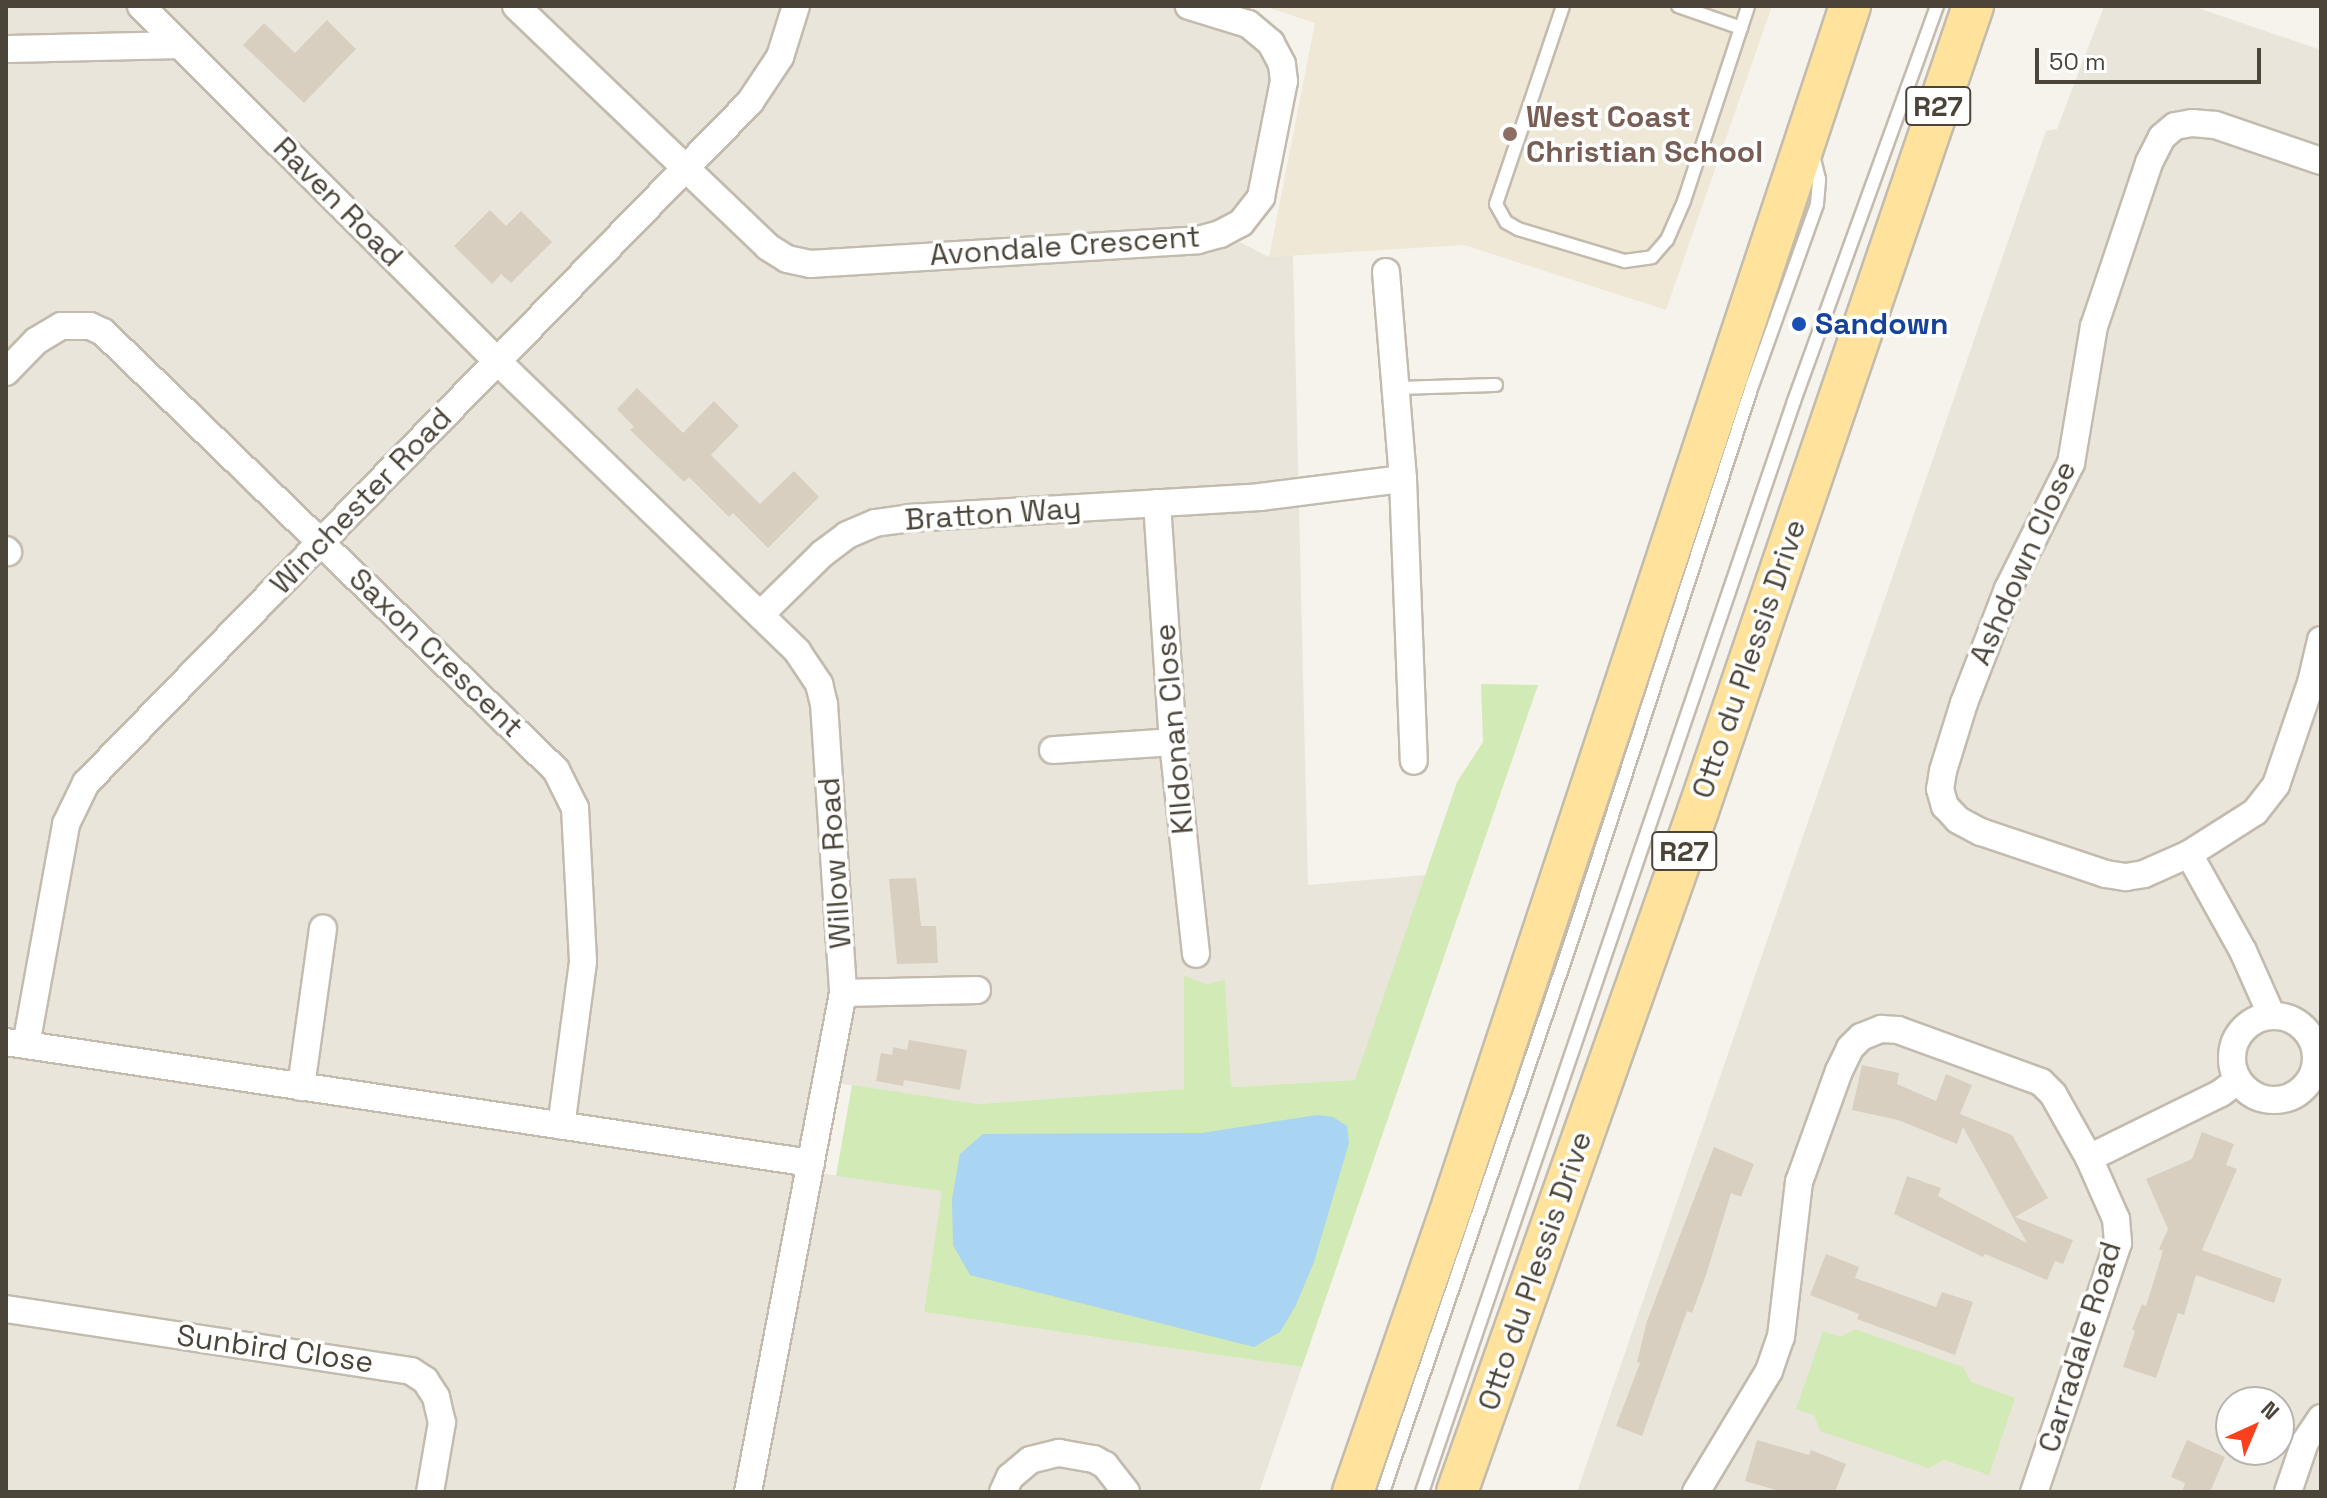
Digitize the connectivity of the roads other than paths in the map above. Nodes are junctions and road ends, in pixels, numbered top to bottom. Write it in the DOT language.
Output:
graph roads {
  1 [pos="141,6"];
  2 [pos="516,6"];
  3 [pos="796,6"];
  4 [pos="1189,6"];
  5 [pos="1563,6"];
  6 [pos="1678,6"];
  7 [pos="1748,6"];
  8 [pos="1850,6"];
  9 [pos="1937,6"];
  10 [pos="1973,6"];
  11 [pos="1741,28"];
  12 [pos="179,45"];
  13 [pos="6,49"];
  14 [pos="1806,133"];
  15 [pos="2321,161"];
  16 [pos="684,170"];
  17 [pos="1386,272"];
  18 [pos="496,360"];
  19 [pos="6,372"];
  20 [pos="1496,385"];
  21 [pos="1396,388"];
  22 [pos="1403,479"];
  23 [pos="1157,503"];
  24 [pos="322,544"];
  25 [pos="760,615"];
  26 [pos="2321,640"];
  27 [pos="1173,742"];
  28 [pos="1053,750"];
  29 [pos="1414,761"];
  30 [pos="2189,854"];
  31 [pos="323,929"];
  32 [pos="1196,954"];
  33 [pos="977,990"];
  34 [pos="843,993"];
  35 [pos="2272,1016"];
  36 [pos="16,1044"];
  37 [pos="2238,1080"];
  38 [pos="2315,1085"];
  39 [pos="301,1087"];
  40 [pos="561,1126"];
  41 [pos="2089,1158"];
  42 [pos="811,1163"];
  43 [pos="6,1309"];
  44 [pos="2321,1418"];
  45 [pos="430,1492"];
  46 [pos="748,1492"];
  47 [pos="1003,1492"];
  48 [pos="1126,1492"];
  49 [pos="1353,1492"];
  50 [pos="1383,1492"];
  51 [pos="1422,1492"];
  52 [pos="1457,1492"];
  53 [pos="1696,1492"];
  54 [pos="2034,1492"];
  55 [pos="2288,1492"];
  1 -- 12 [label="street, Raven Road"];
  2 -- 16 [label="street, Avondale Crescent"];
  3 -- 16 [label="street, Winchester Road"];
  4 -- 16 [label="street, Avondale Crescent"];
  5 -- 11 [label="lane"];
  6 -- 11 [label="lane"];
  7 -- 11 [label="lane"];
  8 -- 14 [label="main road"];
  9 -- 51 [label="lane"];
  10 -- 52 [label="main road, Otto du Plessis Drive / R27"];
  12 -- 13 [label="street"];
  12 -- 18 [label="street, Raven Road"];
  14 -- 49 [label="main road"];
  14 -- 50 [label="lane"];
  15 -- 30 [label="street, Ashdown Close"];
  16 -- 18 [label="street, Winchester Road"];
  17 -- 21 [label="street"];
  18 -- 24 [label="street, Winchester Road"];
  18 -- 25 [label="street, Willow Road"];
  19 -- 24 [label="street, Saxon Crescent"];
  20 -- 21 [label="lane"];
  21 -- 22 [label="street"];
  22 -- 23 [label="street, Bratton Way"];
  22 -- 29 [label="street"];
  23 -- 25 [label="street, Bratton Way"];
  23 -- 27 [label="street, KIldonan Close"];
  24 -- 36 [label="street, Winchester Road"];
  24 -- 40 [label="street, Saxon Crescent"];
  25 -- 34 [label="street, Willow Road"];
  26 -- 30 [label="street, Ashdown Close"];
  27 -- 28 [label="street"];
  27 -- 32 [label="street, KIldonan Close"];
  30 -- 35 [label="street"];
  31 -- 39 [label="street"];
  33 -- 34 [label="street"];
  34 -- 42 [label="street, Willow Road"];
  35 -- 37 [label="street"];
  35 -- 38 [label="street"];
  36 -- 39 [label="street"];
  37 -- 38 [label="street"];
  37 -- 41 [label="street"];
  39 -- 40 [label="street"];
  40 -- 42 [label="street"];
  41 -- 53 [label="street, Carradale Road"];
  41 -- 54 [label="street, Carradale Road"];
  42 -- 46 [label="street, Willow Road"];
  43 -- 45 [label="street, Sunbird Close"];
  44 -- 55 [label="street"];
  47 -- 48 [label="street"];
}
